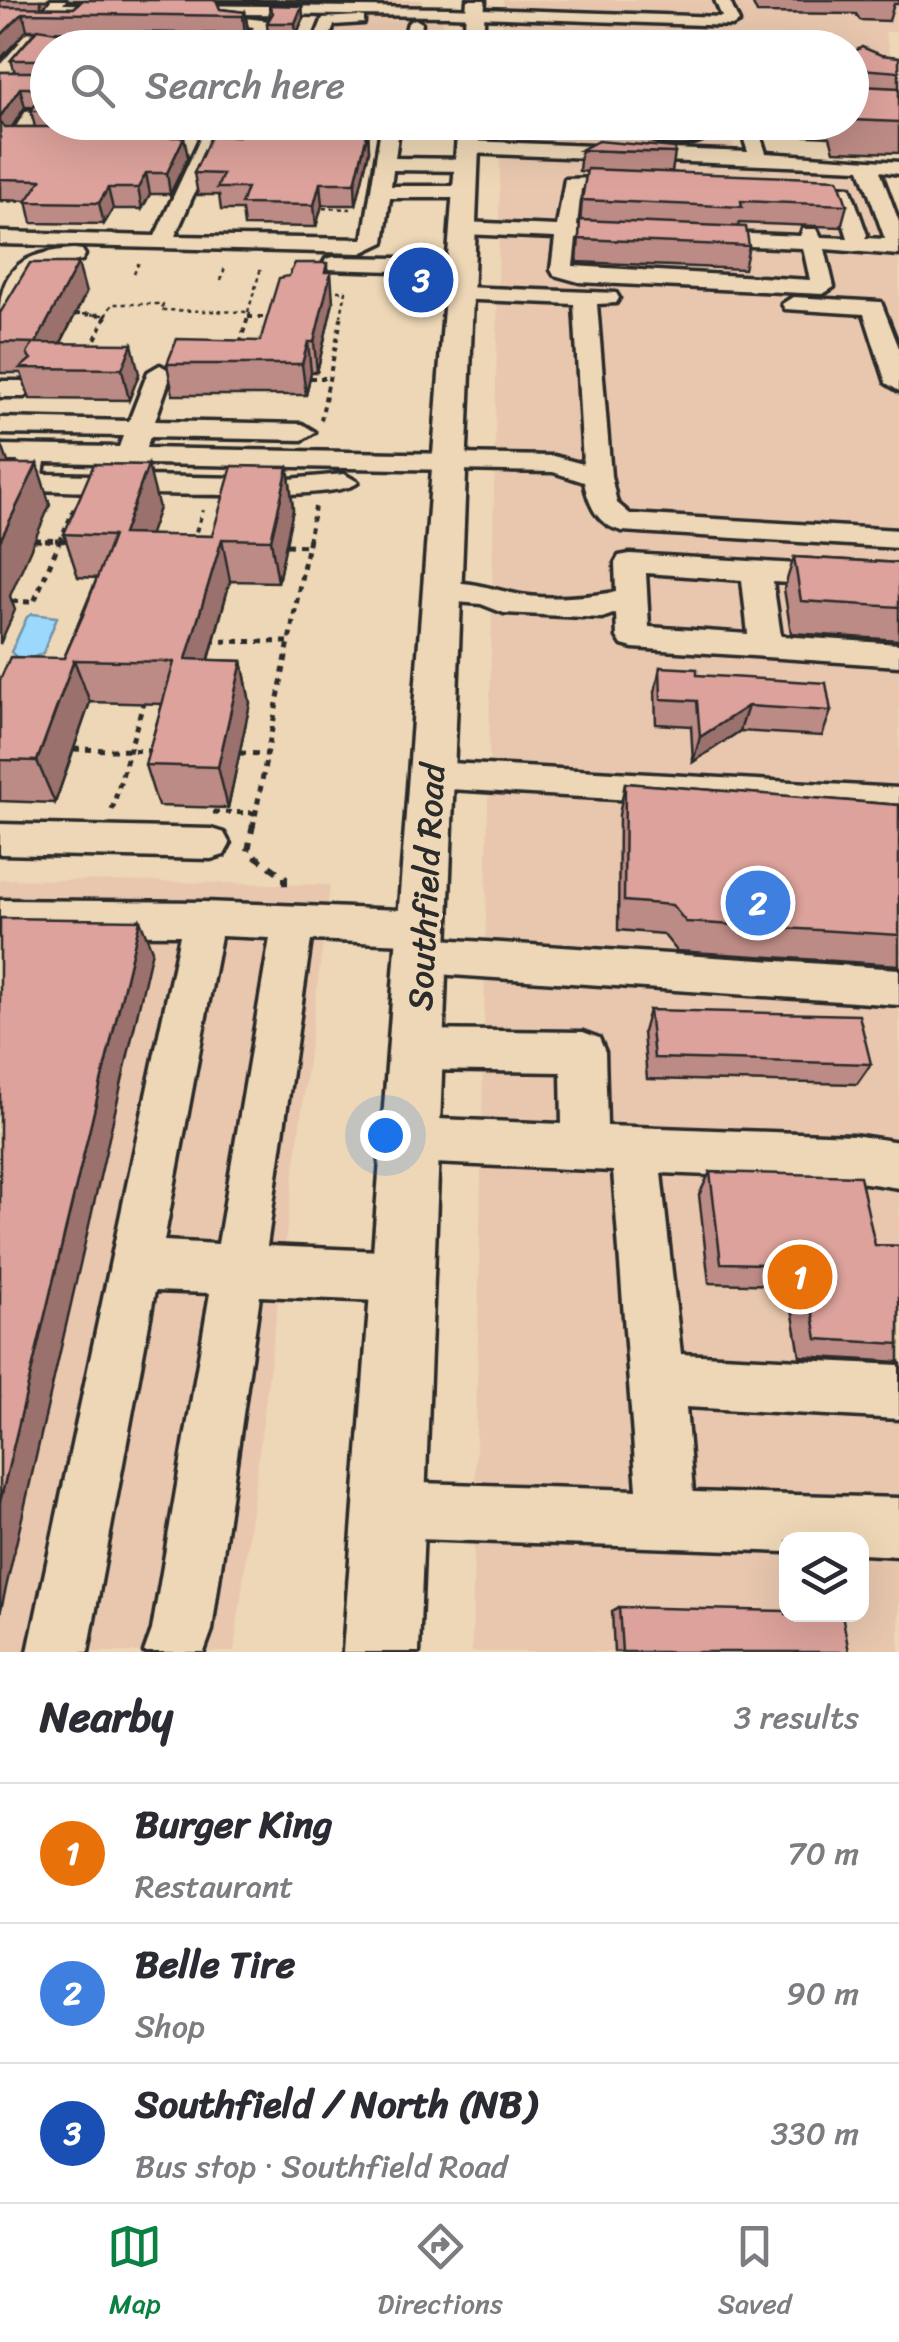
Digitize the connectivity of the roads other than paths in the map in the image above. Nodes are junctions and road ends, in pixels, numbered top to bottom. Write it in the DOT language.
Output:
graph roads {
  1 [pos="59,0"];
  2 [pos="561,0"];
  3 [pos="722,0"];
  4 [pos="382,11"];
  5 [pos="475,13"];
  6 [pos="563,17"];
  7 [pos="36,18"];
  8 [pos="146,19"];
  9 [pos="415,23"];
  10 [pos="137,30"];
  11 [pos="262,30"];
  12 [pos="325,30"];
  13 [pos="414,30"];
  14 [pos="0,37"];
  15 [pos="30,37"];
  16 [pos="30,39"];
  17 [pos="7,59"];
  18 [pos="5,80"];
  19 [pos="30,114"];
  20 [pos="30,139"];
  21 [pos="209,140"];
  22 [pos="389,140"];
  23 [pos="665,140"];
  24 [pos="753,140"];
  25 [pos="467,149"];
  26 [pos="558,149"];
  27 [pos="759,159"];
  28 [pos="387,164"];
  29 [pos="868,166"];
  30 [pos="899,168"];
  31 [pos="652,183"];
  32 [pos="765,188"];
  33 [pos="382,192"];
  34 [pos="465,192"];
  35 [pos="463,223"];
  36 [pos="564,227"];
  37 [pos="602,229"];
  38 [pos="678,232"];
  39 [pos="858,235"];
  40 [pos="0,238"];
  41 [pos="811,238"];
  42 [pos="162,242"];
  43 [pos="897,244"];
  44 [pos="18,278"];
  45 [pos="66,279"];
  46 [pos="461,280"];
  47 [pos="585,297"];
  48 [pos="2,303"];
  49 [pos="873,307"];
  50 [pos="899,308"];
  51 [pos="160,372"];
  52 [pos="899,383"];
  53 [pos="0,426"];
  54 [pos="139,429"];
  55 [pos="0,453"];
  56 [pos="33,453"];
  57 [pos="129,456"];
  58 [pos="314,462"];
  59 [pos="450,474"];
  60 [pos="590,475"];
  61 [pos="899,539"];
  62 [pos="756,570"];
  63 [pos="899,580"];
  64 [pos="465,594"];
  65 [pos="622,602"];
  66 [pos="766,646"];
  67 [pos="899,654"];
  68 [pos="432,775"];
  69 [pos="899,802"];
  70 [pos="0,839"];
  71 [pos="211,844"];
  72 [pos="289,906"];
  73 [pos="0,917"];
  74 [pos="204,919"];
  75 [pos="423,942"];
  76 [pos="899,987"];
  77 [pos="416,1050"];
  78 [pos="411,1140"];
  79 [pos="586,1148"];
  80 [pos="635,1150"];
  81 [pos="899,1165"];
  82 [pos="135,1265"];
  83 [pos="239,1272"];
  84 [pos="404,1278"];
  85 [pos="657,1378"];
  86 [pos="899,1392"];
  87 [pos="389,1510"];
  88 [pos="668,1519"];
  89 [pos="899,1527"];
  90 [pos="58,1652"];
  91 [pos="174,1652"];
  92 [pos="381,1652"];
  1 -- 4 [label="street"];
  2 -- 6 [label="street"];
  3 -- 6 [label="street"];
  4 -- 5 [label="street"];
  4 -- 9 [label="street"];
  4 -- 12 [label="street"];
  5 -- 6 [label="street"];
  5 -- 9 [label="street"];
  7 -- 8 [label="street"];
  8 -- 10 [label="street"];
  8 -- 11 [label="street"];
  9 -- 13 [label="street"];
  14 -- 15 [label="street"];
  16 -- 17 [label="street"];
  17 -- 18 [label="street"];
  19 -- 20 [label="street"];
  21 -- 42 [label="street"];
  22 -- 28 [label="street"];
  23 -- 26 [label="street"];
  24 -- 27 [label="street"];
  25 -- 26 [label="street"];
  25 -- 28 [label="street"];
  25 -- 34 [label="main road, Southfield Road"];
  26 -- 27 [label="street"];
  27 -- 29 [label="street"];
  28 -- 33 [label="street"];
  29 -- 30 [label="street"];
  29 -- 43 [label="street"];
  31 -- 36 [label="street"];
  32 -- 39 [label="street"];
  33 -- 34 [label="street"];
  33 -- 42 [label="street"];
  34 -- 35 [label="main road, Southfield Road"];
  35 -- 36 [label="street"];
  35 -- 46 [label="main road, Southfield Road"];
  36 -- 37 [label="street"];
  36 -- 41 [label="street"];
  38 -- 41 [label="street"];
  39 -- 41 [label="street"];
  39 -- 43 [label="street"];
  40 -- 42 [label="street"];
  41 -- 43 [label="street"];
  44 -- 45 [label="street"];
  44 -- 46 [label="street"];
  44 -- 48 [label="street"];
  46 -- 47 [label="street"];
  46 -- 59 [label="main road, Southfield Road"];
  47 -- 49 [label="street"];
  47 -- 60 [label="street"];
  49 -- 50 [label="street"];
  49 -- 52 [label="street"];
  51 -- 54 [label="street"];
  53 -- 54 [label="street"];
  54 -- 57 [label="street"];
  54 -- 58 [label="street"];
  55 -- 56 [label="street"];
  56 -- 57 [label="street"];
  56 -- 58 [label="street"];
  57 -- 58 [label="street"];
  58 -- 59 [label="street"];
  59 -- 60 [label="street"];
  59 -- 64 [label="main road, Southfield Road"];
  60 -- 61 [label="street"];
  62 -- 63 [label="street"];
  62 -- 65 [label="street"];
  62 -- 66 [label="street"];
  64 -- 65 [label="street"];
  64 -- 68 [label="main road, Southfield Road"];
  65 -- 66 [label="street"];
  66 -- 67 [label="street"];
  68 -- 69 [label="street"];
  68 -- 75 [label="main road, Southfield Road"];
  70 -- 71 [label="street"];
  72 -- 74 [label="street"];
  72 -- 75 [label="street"];
  72 -- 83 [label="street"];
  73 -- 74 [label="street"];
  74 -- 82 [label="street"];
  75 -- 76 [label="street"];
  75 -- 77 [label="main road, Southfield Road"];
  77 -- 78 [label="main road, Southfield Road"];
  77 -- 79 [label="street"];
  78 -- 79 [label="street"];
  78 -- 84 [label="main road, Southfield Road"];
  79 -- 80 [label="street"];
  80 -- 81 [label="street"];
  80 -- 85 [label="street"];
  82 -- 83 [label="street"];
  82 -- 90 [label="street"];
  83 -- 84 [label="street"];
  83 -- 91 [label="street"];
  84 -- 87 [label="main road, Southfield Road"];
  85 -- 86 [label="street"];
  85 -- 88 [label="street"];
  87 -- 88 [label="street"];
  87 -- 92 [label="main road, Southfield Road"];
  88 -- 89 [label="street"];
}
